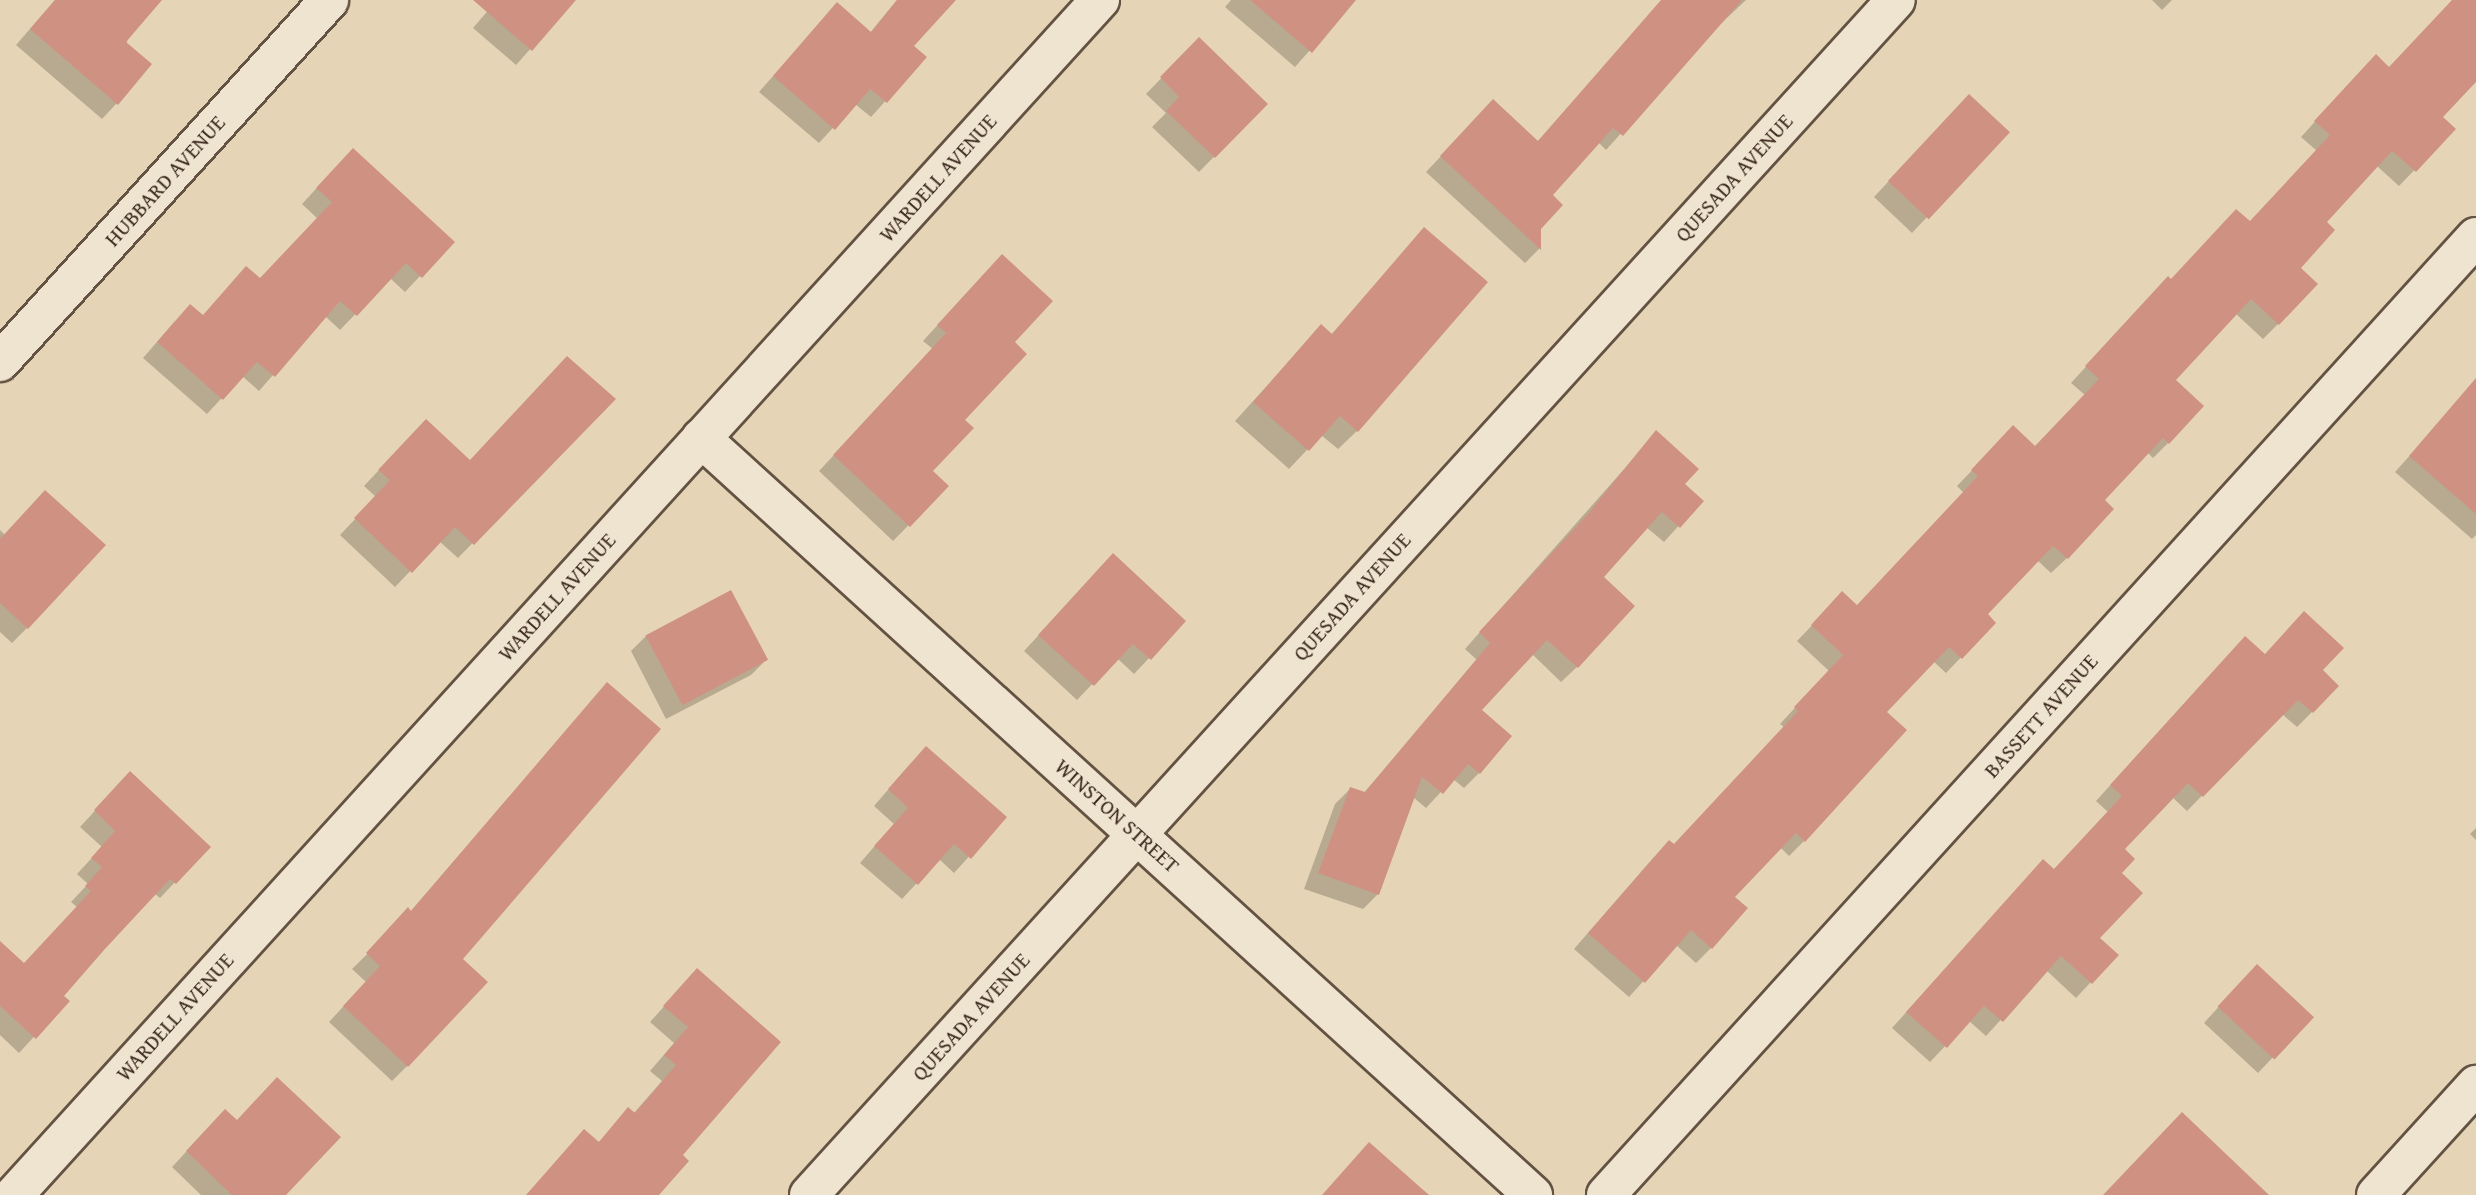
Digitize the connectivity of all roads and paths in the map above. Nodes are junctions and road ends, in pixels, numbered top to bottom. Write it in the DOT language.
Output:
graph roads {
  1 [pos="329,0"];
  2 [pos="1100,0"];
  3 [pos="1896,0"];
  4 [pos="2476,237"];
  5 [pos="0,362"];
  6 [pos="701,438"];
  7 [pos="1137,834"];
  8 [pos="2476,1084"];
  9 [pos="14,1195"];
  10 [pos="809,1195"];
  11 [pos="1534,1195"];
  12 [pos="1606,1195"];
  13 [pos="2376,1195"];
  1 -- 5 [label="street, HUBBARD AVENUE"];
  2 -- 6 [label="street, WARDELL AVENUE"];
  3 -- 7 [label="street, QUESADA AVENUE"];
  4 -- 12 [label="street, BASSETT AVENUE"];
  6 -- 7 [label="street, WINSTON STREET"];
  6 -- 9 [label="street, WARDELL AVENUE"];
  7 -- 10 [label="street, QUESADA AVENUE"];
  7 -- 11 [label="street, WINSTON STREET"];
  8 -- 13 [label="street"];
}
